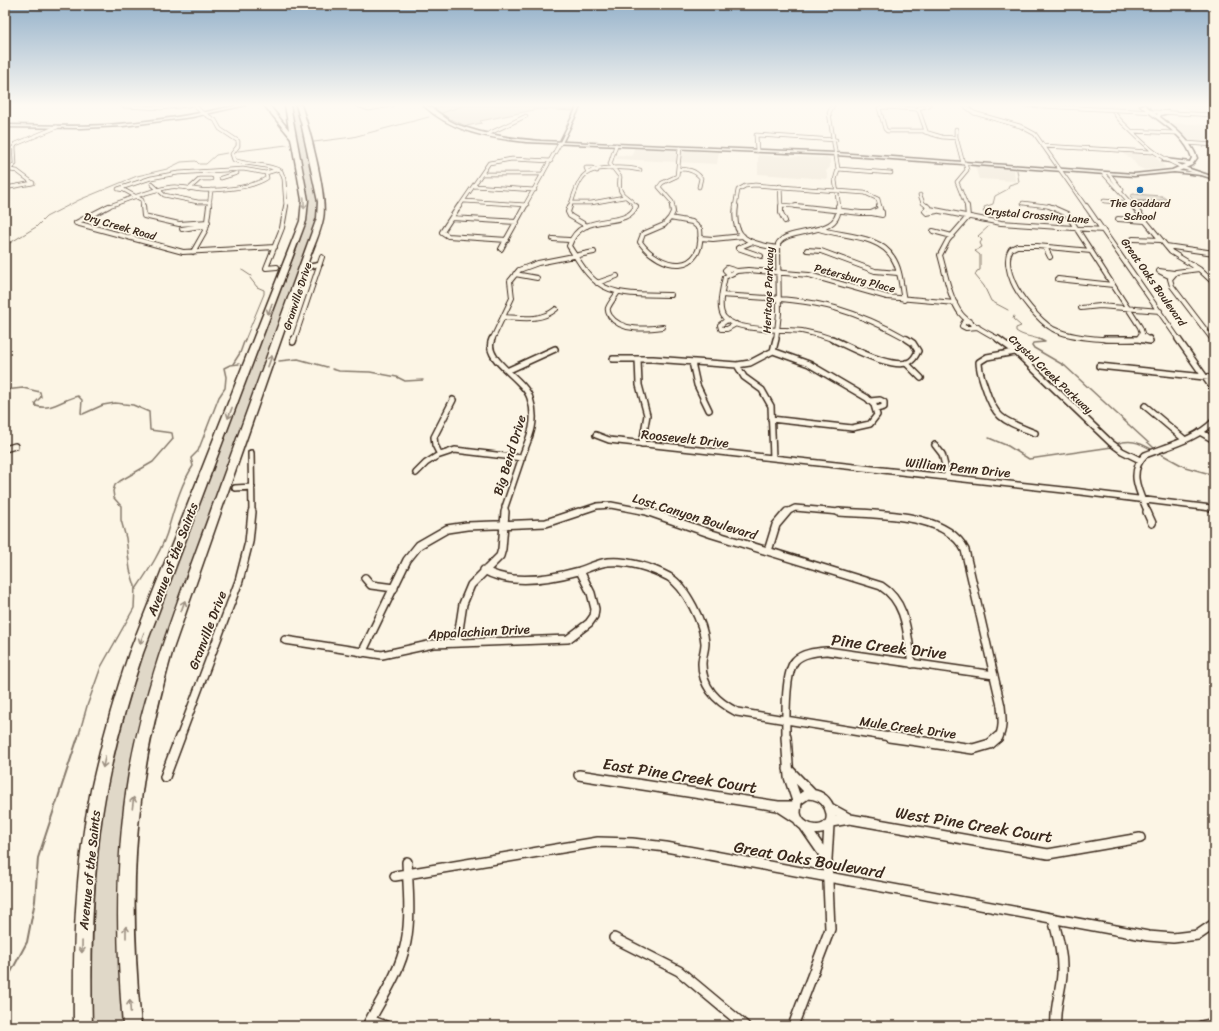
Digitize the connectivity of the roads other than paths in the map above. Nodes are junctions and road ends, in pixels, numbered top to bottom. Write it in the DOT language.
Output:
graph roads {
  1 [pos="14,153"];
  2 [pos="233,153"];
  3 [pos="296,153"];
  4 [pos="311,153"];
  5 [pos="554,153"];
  6 [pos="613,153"];
  7 [pos="680,153"];
  8 [pos="836,153"];
  9 [pos="849,153"];
  10 [pos="960,153"];
  11 [pos="1048,153"];
  12 [pos="1154,153"];
  13 [pos="1193,153"];
  14 [pos="550,161"];
  15 [pos="1167,161"];
  16 [pos="963,163"];
  17 [pos="1191,163"];
  18 [pos="613,168"];
  19 [pos="1184,168"];
  20 [pos="247,169"];
  21 [pos="678,169"];
  22 [pos="838,169"];
  23 [pos="10,170"];
  24 [pos="277,170"];
  25 [pos="640,170"];
  26 [pos="1059,170"];
  27 [pos="692,171"];
  28 [pos="1170,172"];
  29 [pos="5,173"];
  30 [pos="266,173"];
  31 [pos="891,173"];
  32 [pos="1103,173"];
  33 [pos="482,174"];
  34 [pos="543,174"];
  35 [pos="698,174"];
  36 [pos="1109,174"];
  37 [pos="1201,174"];
  38 [pos="221,178"];
  39 [pos="1214,178"];
  40 [pos="210,179"];
  41 [pos="257,179"];
  42 [pos="191,180"];
  43 [pos="200,180"];
  44 [pos="152,184"];
  45 [pos="1112,184"];
  46 [pos="1118,184"];
  47 [pos="240,186"];
  48 [pos="474,186"];
  49 [pos="780,186"];
  50 [pos="699,187"];
  51 [pos="5,188"];
  52 [pos="188,189"];
  53 [pos="158,190"];
  54 [pos="211,190"];
  55 [pos="535,190"];
  56 [pos="836,190"];
  57 [pos="920,195"];
  58 [pos="135,196"];
  59 [pos="624,197"];
  60 [pos="464,201"];
  61 [pos="1104,201"];
  62 [pos="210,202"];
  63 [pos="571,203"];
  64 [pos="1023,203"];
  65 [pos="1130,203"];
  66 [pos="1153,204"];
  67 [pos="527,205"];
  68 [pos="781,205"];
  69 [pos="839,211"];
  70 [pos="968,217"];
  71 [pos="452,218"];
  72 [pos="670,218"];
  73 [pos="1118,219"];
  74 [pos="785,221"];
  75 [pos="1145,221"];
  76 [pos="517,222"];
  77 [pos="207,223"];
  78 [pos="587,226"];
  79 [pos="819,228"];
  80 [pos="1076,228"];
  81 [pos="182,229"];
  82 [pos="1104,230"];
  83 [pos="933,231"];
  84 [pos="742,236"];
  85 [pos="952,236"];
  86 [pos="553,238"];
  87 [pos="700,238"];
  88 [pos="1133,239"];
  89 [pos="507,240"];
  90 [pos="569,240"];
  91 [pos="1161,240"];
  92 [pos="752,242"];
  93 [pos="1166,246"];
  94 [pos="275,247"];
  95 [pos="1044,247"];
  96 [pos="778,248"];
  97 [pos="502,249"];
  98 [pos="807,250"];
  99 [pos="1091,251"];
  100 [pos="193,252"];
  101 [pos="594,252"];
  102 [pos="1214,253"];
  103 [pos="574,256"];
  104 [pos="761,256"];
  105 [pos="322,257"];
  106 [pos="1050,257"];
  107 [pos="306,260"];
  108 [pos="318,265"];
  109 [pos="1199,269"];
  110 [pos="281,270"];
  111 [pos="302,272"];
  112 [pos="778,273"];
  113 [pos="898,273"];
  114 [pos="515,274"];
  115 [pos="617,276"];
  116 [pos="537,278"];
  117 [pos="1058,279"];
  118 [pos="597,283"];
  119 [pos="1214,283"];
  120 [pos="1113,285"];
  121 [pos="618,292"];
  122 [pos="671,295"];
  123 [pos="722,295"];
  124 [pos="778,300"];
  125 [pos="904,300"];
  126 [pos="955,303"];
  127 [pos="1081,308"];
  128 [pos="556,309"];
  129 [pos="1129,309"];
  130 [pos="1160,311"];
  131 [pos="503,316"];
  132 [pos="728,320"];
  133 [pos="969,321"];
  134 [pos="736,324"];
  135 [pos="663,327"];
  136 [pos="978,327"];
  137 [pos="778,329"];
  138 [pos="1142,335"];
  139 [pos="1138,339"];
  140 [pos="1214,341"];
  141 [pos="293,342"];
  142 [pos="1214,346"];
  143 [pos="555,348"];
  144 [pos="1214,349"];
  145 [pos="773,351"];
  146 [pos="1015,352"];
  147 [pos="613,359"];
  148 [pos="638,359"];
  149 [pos="692,362"];
  150 [pos="906,363"];
  151 [pos="737,365"];
  152 [pos="1099,366"];
  153 [pos="509,370"];
  154 [pos="1206,377"];
  155 [pos="920,378"];
  156 [pos="1214,378"];
  157 [pos="1214,390"];
  158 [pos="453,400"];
  159 [pos="870,401"];
  160 [pos="1145,406"];
  161 [pos="876,409"];
  162 [pos="709,410"];
  163 [pos="771,419"];
  164 [pos="1214,421"];
  165 [pos="1035,432"];
  166 [pos="1200,432"];
  167 [pos="596,435"];
  168 [pos="1184,439"];
  169 [pos="1214,440"];
  170 [pos="642,444"];
  171 [pos="935,445"];
  172 [pos="15,446"];
  173 [pos="5,449"];
  174 [pos="251,453"];
  175 [pos="440,453"];
  176 [pos="522,458"];
  177 [pos="773,458"];
  178 [pos="1140,460"];
  179 [pos="416,473"];
  180 [pos="229,477"];
  181 [pos="948,477"];
  182 [pos="252,487"];
  183 [pos="234,488"];
  184 [pos="1141,499"];
  185 [pos="220,500"];
  186 [pos="1211,508"];
  187 [pos="1152,523"];
  188 [pos="503,525"];
  189 [pos="768,551"];
  190 [pos="484,570"];
  191 [pos="580,571"];
  192 [pos="365,578"];
  193 [pos="394,588"];
  194 [pos="224,619"];
  195 [pos="232,621"];
  196 [pos="285,640"];
  197 [pos="456,643"];
  198 [pos="362,653"];
  199 [pos="912,664"];
  200 [pos="994,675"];
  201 [pos="787,719"];
  202 [pos="788,769"];
  203 [pos="579,775"];
  204 [pos="165,777"];
  205 [pos="812,794"];
  206 [pos="796,804"];
  207 [pos="778,806"];
  208 [pos="830,808"];
  209 [pos="850,819"];
  210 [pos="801,822"];
  211 [pos="830,824"];
  212 [pos="1140,838"];
  213 [pos="827,859"];
  214 [pos="407,862"];
  215 [pos="408,874"];
  216 [pos="394,876"];
  217 [pos="829,878"];
  218 [pos="1053,919"];
  219 [pos="1214,924"];
  220 [pos="614,938"];
  221 [pos="369,1023"];
  222 [pos="1214,1023"];
  223 [pos="83,1026"];
  224 [pos="132,1026"];
  225 [pos="386,1026"];
  226 [pos="745,1026"];
  227 [pos="793,1026"];
  228 [pos="1056,1026"];
  229 [pos="1201,1026"];
  1 -- 23 [label="street"];
  2 -- 24 [label="street"];
  3 -- 110 [label="highway, Avenue of the Saints, one-way"];
  4 -- 107 [label="highway, Avenue of the Saints"];
  5 -- 14 [label="street"];
  6 -- 18 [label="street"];
  7 -- 21 [label="street"];
  8 -- 22 [label="street"];
  9 -- 16 [label="main road"];
  10 -- 16 [label="street"];
  11 -- 26 [label="street, Great Oaks Boulevard"];
  12 -- 15 [label="street"];
  13 -- 17 [label="main road"];
  14 -- 33 [label="street"];
  14 -- 34 [label="street"];
  15 -- 17 [label="main road"];
  15 -- 19 [label="street"];
  15 -- 28 [label="main road"];
  16 -- 26 [label="main road"];
  16 -- 70 [label="street"];
  17 -- 19 [label="main road"];
  18 -- 25 [label="street"];
  18 -- 59 [label="street"];
  18 -- 63 [label="street"];
  19 -- 28 [label="main road"];
  19 -- 37 [label="main road"];
  20 -- 30 [label="street"];
  20 -- 38 [label="street"];
  20 -- 58 [label="street"];
  21 -- 27 [label="street"];
  21 -- 72 [label="street"];
  22 -- 31 [label="street"];
  22 -- 56 [label="street"];
  23 -- 29 [label="street"];
  23 -- 51 [label="street"];
  24 -- 30 [label="street"];
  24 -- 94 [label="street"];
  26 -- 32 [label="main road"];
  26 -- 82 [label="street, Great Oaks Boulevard"];
  27 -- 35 [label="street"];
  27 -- 35 [label="street"];
  28 -- 36 [label="main road"];
  28 -- 37 [label="main road"];
  30 -- 47 [label="street, Dry Creek Road"];
  32 -- 36 [label="main road"];
  32 -- 45 [label="street"];
  33 -- 34 [label="street"];
  33 -- 48 [label="street"];
  34 -- 55 [label="street"];
  35 -- 50 [label="street"];
  36 -- 46 [label="street"];
  37 -- 39 [label="main road"];
  40 -- 43 [label="street"];
  41 -- 47 [label="street, Dry Creek Road"];
  42 -- 43 [label="street"];
  43 -- 52 [label="street"];
  44 -- 53 [label="street"];
  45 -- 46 [label="street"];
  45 -- 65 [label="street"];
  46 -- 65 [label="street"];
  47 -- 54 [label="street, Dry Creek Road"];
  48 -- 55 [label="street"];
  48 -- 60 [label="street"];
  49 -- 56 [label="street"];
  49 -- 68 [label="street"];
  49 -- 84 [label="street"];
  52 -- 53 [label="street, Dry Creek Road"];
  52 -- 54 [label="street, Dry Creek Road"];
  53 -- 58 [label="street, Dry Creek Road"];
  53 -- 62 [label="street"];
  54 -- 62 [label="street"];
  55 -- 67 [label="street"];
  56 -- 69 [label="street"];
  56 -- 69 [label="street"];
  57 -- 70 [label="street, Crystal Crossing Lane"];
  58 -- 77 [label="street"];
  58 -- 100 [label="street, Dry Creek Road"];
  59 -- 63 [label="street"];
  59 -- 78 [label="street"];
  60 -- 67 [label="street"];
  60 -- 71 [label="street"];
  61 -- 65 [label="street"];
  62 -- 77 [label="street"];
  63 -- 78 [label="street"];
  64 -- 80 [label="street"];
  65 -- 66 [label="street"];
  65 -- 75 [label="street"];
  67 -- 76 [label="street"];
  68 -- 69 [label="street"];
  68 -- 74 [label="street"];
  69 -- 79 [label="street, Heritage Parkway"];
  70 -- 80 [label="street, Crystal Crossing Lane"];
  70 -- 85 [label="street, Crystal Creek Parkway"];
  71 -- 76 [label="street"];
  71 -- 89 [label="street"];
  72 -- 87 [label="street"];
  72 -- 87 [label="street"];
  73 -- 75 [label="street"];
  75 -- 91 [label="street"];
  76 -- 89 [label="street"];
  77 -- 81 [label="street"];
  77 -- 100 [label="street"];
  78 -- 90 [label="street"];
  79 -- 96 [label="street, Heritage Parkway"];
  79 -- 113 [label="street, Petersburg Place"];
  80 -- 82 [label="street, Crystal Crossing Lane"];
  80 -- 99 [label="street"];
  82 -- 130 [label="street, Great Oaks Boulevard"];
  83 -- 85 [label="street"];
  84 -- 87 [label="street"];
  84 -- 92 [label="street"];
  85 -- 126 [label="street, Crystal Creek Parkway"];
  86 -- 90 [label="street"];
  88 -- 91 [label="street"];
  89 -- 97 [label="street"];
  90 -- 103 [label="street"];
  91 -- 93 [label="street"];
  92 -- 96 [label="street"];
  92 -- 104 [label="street"];
  93 -- 102 [label="street"];
  93 -- 109 [label="street"];
  94 -- 100 [label="street, Dry Creek Road"];
  94 -- 110 [label="street"];
  95 -- 99 [label="street"];
  95 -- 106 [label="street"];
  95 -- 139 [label="street"];
  96 -- 112 [label="street, Heritage Parkway"];
  98 -- 113 [label="street"];
  99 -- 120 [label="street"];
  101 -- 103 [label="street"];
  103 -- 114 [label="street"];
  103 -- 118 [label="street"];
  105 -- 108 [label="street, Granville Drive"];
  107 -- 108 [label="highway"];
  107 -- 111 [label="highway, Avenue of the Saints"];
  108 -- 111 [label="highway"];
  108 -- 141 [label="street, Granville Drive"];
  109 -- 119 [label="street"];
  109 -- 140 [label="street"];
  110 -- 223 [label="highway, Avenue of the Saints, one-way"];
  180 -- 111 [label="highway, Avenue of the Saints, one-way"];
  112 -- 123 [label="street, Petersburg Place"];
  112 -- 124 [label="street, Heritage Parkway"];
  112 -- 125 [label="street, Petersburg Place"];
  113 -- 125 [label="street, Petersburg Place"];
  114 -- 116 [label="street"];
  114 -- 131 [label="street, Big Bend Drive"];
  115 -- 118 [label="street"];
  117 -- 120 [label="street"];
  118 -- 121 [label="street"];
  120 -- 129 [label="street"];
  121 -- 122 [label="street"];
  121 -- 135 [label="street"];
  123 -- 124 [label="street"];
  123 -- 132 [label="street"];
  124 -- 137 [label="street, Heritage Parkway"];
  124 -- 150 [label="street"];
  125 -- 126 [label="street, Petersburg Place"];
  126 -- 133 [label="street, Crystal Creek Parkway"];
  127 -- 129 [label="street"];
  128 -- 131 [label="street"];
  129 -- 130 [label="street"];
  129 -- 138 [label="street"];
  130 -- 154 [label="street, Great Oaks Boulevard"];
  131 -- 153 [label="street, Big Bend Drive"];
  132 -- 134 [label="street"];
  132 -- 134 [label="street"];
  133 -- 136 [label="street, Crystal Creek Parkway"];
  133 -- 136 [label="street"];
  134 -- 137 [label="street"];
  136 -- 146 [label="street, Crystal Creek Parkway"];
  137 -- 145 [label="street, Heritage Parkway"];
  137 -- 150 [label="street"];
  138 -- 139 [label="street"];
  138 -- 139 [label="street"];
  142 -- 144 [label="street"];
  143 -- 153 [label="street"];
  145 -- 151 [label="street, Heritage Parkway"];
  145 -- 159 [label="street"];
  146 -- 165 [label="street"];
  146 -- 178 [label="street, Crystal Creek Parkway"];
  147 -- 148 [label="street, Heritage Parkway"];
  148 -- 149 [label="street, Heritage Parkway"];
  148 -- 170 [label="street"];
  149 -- 151 [label="street, Heritage Parkway"];
  149 -- 162 [label="street"];
  150 -- 155 [label="street"];
  151 -- 163 [label="street"];
  152 -- 154 [label="street"];
  153 -- 176 [label="street, Big Bend Drive"];
  154 -- 156 [label="street"];
  154 -- 157 [label="street, Great Oaks Boulevard"];
  158 -- 175 [label="street"];
  159 -- 161 [label="street"];
  159 -- 161 [label="street"];
  160 -- 168 [label="street"];
  161 -- 163 [label="street"];
  163 -- 177 [label="street"];
  164 -- 166 [label="street"];
  166 -- 168 [label="street"];
  166 -- 169 [label="street"];
  167 -- 170 [label="street, Roosevelt Drive"];
  168 -- 178 [label="street"];
  170 -- 177 [label="street, Roosevelt Drive"];
  171 -- 181 [label="street"];
  172 -- 173 [label="street"];
  174 -- 182 [label="street, Granville Drive"];
  175 -- 176 [label="street"];
  175 -- 179 [label="street"];
  176 -- 188 [label="street, Big Bend Drive"];
  177 -- 181 [label="street, William Penn Drive"];
  178 -- 184 [label="street"];
  180 -- 183 [label="highway"];
  180 -- 185 [label="highway, Avenue of the Saints"];
  181 -- 184 [label="street, William Penn Drive"];
  182 -- 183 [label="street"];
  182 -- 194 [label="street, Granville Drive"];
  183 -- 185 [label="highway"];
  184 -- 186 [label="street, William Penn Drive"];
  184 -- 187 [label="street"];
  224 -- 185 [label="highway, Avenue of the Saints, one-way"];
  188 -- 189 [label="street, Lost Canyon Boulevard"];
  188 -- 190 [label="street, Big Bend Drive"];
  188 -- 193 [label="street, Lost Canyon Boulevard"];
  189 -- 199 [label="street, Lost Canyon Boulevard"];
  189 -- 200 [label="street, Mule Creek Drive"];
  190 -- 191 [label="street, Mule Creek Drive"];
  190 -- 197 [label="street, Big Bend Drive"];
  191 -- 197 [label="street, Appalachian Drive"];
  191 -- 201 [label="street, Mule Creek Drive"];
  192 -- 193 [label="street"];
  193 -- 198 [label="street, Lost Canyon Boulevard"];
  194 -- 195 [label="street"];
  194 -- 204 [label="street, Granville Drive"];
  196 -- 198 [label="street, Appalachian Drive"];
  197 -- 198 [label="street, Appalachian Drive"];
  199 -- 200 [label="street, Pine Creek Drive"];
  199 -- 201 [label="street, Pine Creek Drive"];
  200 -- 201 [label="street, Mule Creek Drive"];
  201 -- 202 [label="street, Pine Creek Drive"];
  202 -- 205 [label="street"];
  202 -- 206 [label="street, Pine Creek Drive"];
  203 -- 207 [label="street, East Pine Creek Court"];
  205 -- 206 [label="street"];
  205 -- 208 [label="street"];
  206 -- 207 [label="street, East Pine Creek Court"];
  206 -- 210 [label="street"];
  207 -- 210 [label="street, East Pine Creek Court"];
  208 -- 209 [label="street, West Pine Creek Court"];
  208 -- 211 [label="street"];
  209 -- 211 [label="street, West Pine Creek Court"];
  209 -- 212 [label="street, West Pine Creek Court"];
  210 -- 211 [label="street"];
  210 -- 213 [label="street"];
  211 -- 213 [label="street"];
  213 -- 217 [label="street"];
  214 -- 215 [label="street"];
  215 -- 216 [label="street, Great Oaks Boulevard"];
  215 -- 217 [label="street, Great Oaks Boulevard"];
  215 -- 221 [label="street"];
  217 -- 218 [label="street, Great Oaks Boulevard"];
  217 -- 227 [label="street"];
  218 -- 219 [label="street, Great Oaks Boulevard"];
  218 -- 228 [label="street"];
  220 -- 226 [label="street"];
  221 -- 225 [label="street"];
  222 -- 229 [label="street"];
}
